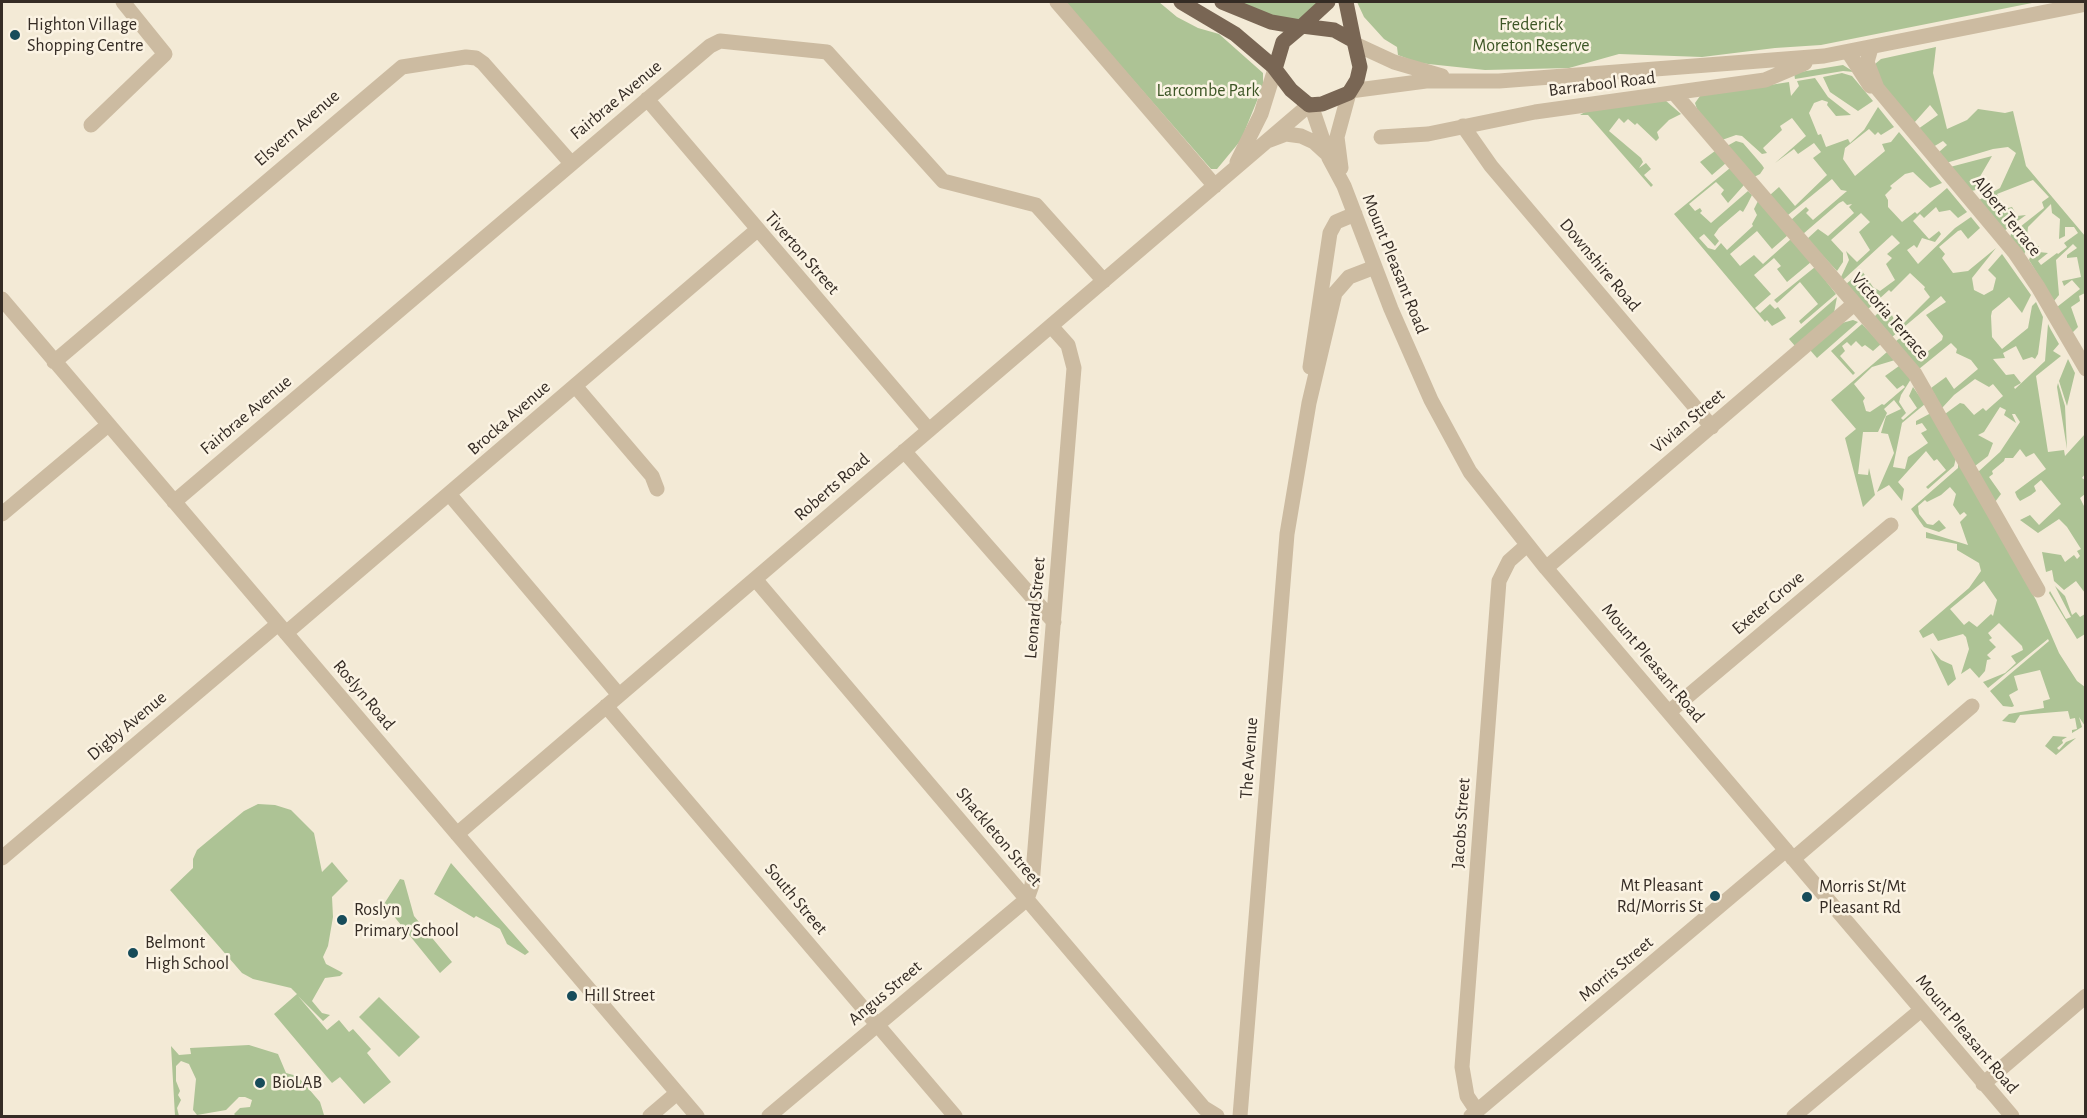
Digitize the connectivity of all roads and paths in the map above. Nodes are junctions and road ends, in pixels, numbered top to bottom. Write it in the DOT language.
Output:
graph roads {
  1 [pos="123,2"];
  2 [pos="1056,2"];
  3 [pos="1181,2"];
  4 [pos="1222,2"];
  5 [pos="1328,2"];
  6 [pos="1346,2"];
  7 [pos="2085,4"];
  8 [pos="1301,26"];
  9 [pos="1355,42"];
  10 [pos="1871,48"];
  11 [pos="1848,52"];
  12 [pos="1824,56"];
  13 [pos="1275,69"];
  14 [pos="1462,81"];
  15 [pos="1350,92"];
  16 [pos="1675,94"];
  17 [pos="1884,98"];
  18 [pos="647,99"];
  19 [pos="1310,105"];
  20 [pos="91,125"];
  21 [pos="1463,126"];
  22 [pos="1381,137"];
  23 [pos="1263,144"];
  24 [pos="1329,158"];
  25 [pos="571,164"];
  26 [pos="1233,170"];
  27 [pos="1215,186"];
  28 [pos="1344,186"];
  29 [pos="1355,214"];
  30 [pos="757,230"];
  31 [pos="1375,267"];
  32 [pos="1104,281"];
  33 [pos="2,299"];
  34 [pos="1854,304"];
  35 [pos="1051,326"];
  36 [pos="54,362"];
  37 [pos="2085,369"];
  38 [pos="576,387"];
  39 [pos="1309,403"];
  40 [pos="108,425"];
  41 [pos="1712,427"];
  42 [pos="929,430"];
  43 [pos="904,452"];
  44 [pos="657,489"];
  45 [pos="450,495"];
  46 [pos="174,502"];
  47 [pos="2,514"];
  48 [pos="1891,525"];
  49 [pos="1527,545"];
  50 [pos="1546,568"];
  51 [pos="755,579"];
  52 [pos="2038,590"];
  53 [pos="1054,622"];
  54 [pos="282,629"];
  55 [pos="619,695"];
  56 [pos="606,706"];
  57 [pos="1972,706"];
  58 [pos="1669,712"];
  59 [pos="457,834"];
  60 [pos="1789,855"];
  61 [pos="2,858"];
  62 [pos="1026,899"];
  63 [pos="2085,996"];
  64 [pos="1921,1010"];
  65 [pos="877,1025"];
  66 [pos="1983,1084"];
  67 [pos="677,1093"];
  68 [pos="1474,1114"];
  69 [pos="650,1116"];
  70 [pos="697,1116"];
  71 [pos="769,1116"];
  72 [pos="955,1116"];
  73 [pos="1217,1116"];
  74 [pos="1240,1116"];
  75 [pos="1794,1116"];
  76 [pos="2012,1116"];
  1 -- 20 [label="street"];
  2 -- 27 [label="street"];
  3 -- 13 [label="main road"];
  4 -- 8 [label="main road"];
  5 -- 8 [label="main road"];
  6 -- 9 [label="main road"];
  7 -- 10 [label="street, Barrabool Road"];
  8 -- 9 [label="main road"];
  8 -- 13 [label="main road"];
  9 -- 14 [label="street, Barrabool Road"];
  9 -- 15 [label="main road"];
  10 -- 11 [label="street, Barrabool Road"];
  10 -- 17 [label="street, Albert Terrace"];
  11 -- 12 [label="street, Barrabool Road"];
  11 -- 17 [label="street, Albert Terrace"];
  12 -- 14 [label="street, Barrabool Road"];
  12 -- 16 [label="street, Barrabool Road"];
  13 -- 19 [label="main road"];
  13 -- 26 [label="street, Roberts Road"];
  14 -- 15 [label="street, Barrabool Road"];
  15 -- 19 [label="main road"];
  15 -- 28 [label="street, Mount Pleasant Road"];
  16 -- 21 [label="street, Barrabool Road"];
  16 -- 34 [label="street, Victoria Terrace"];
  17 -- 37 [label="street, Albert Terrace"];
  18 -- 25 [label="street, Fairbrae Avenue"];
  18 -- 30 [label="street, Tiverton Street"];
  18 -- 32 [label="street, Fairbrae Avenue"];
  19 -- 23 [label="street, Roberts Road"];
  19 -- 24 [label="street, Mount Pleasant Road"];
  21 -- 22 [label="street, Barrabool Road"];
  21 -- 41 [label="street, Downshire Road"];
  23 -- 24 [label="street"];
  23 -- 26 [label="street, Roberts Road"];
  24 -- 28 [label="street, Mount Pleasant Road"];
  25 -- 36 [label="street, Elsvern Avenue"];
  25 -- 46 [label="street, Fairbrae Avenue"];
  26 -- 27 [label="street, Roberts Road"];
  27 -- 32 [label="street, Roberts Road"];
  28 -- 29 [label="street, Mount Pleasant Road"];
  29 -- 31 [label="street, Mount Pleasant Road"];
  29 -- 39 [label="street, The Avenue"];
  30 -- 38 [label="street, Brocka Avenue"];
  30 -- 42 [label="street, Tiverton Street"];
  31 -- 39 [label="street, The Avenue"];
  31 -- 49 [label="street, Mount Pleasant Road"];
  32 -- 35 [label="street, Roberts Road"];
  33 -- 36 [label="street, Roslyn Road"];
  34 -- 41 [label="street, Vivian Street"];
  34 -- 52 [label="street, Victoria Terrace"];
  35 -- 42 [label="street, Roberts Road"];
  35 -- 53 [label="street, Leonard Street"];
  36 -- 40 [label="street, Roslyn Road"];
  38 -- 44 [label="street"];
  38 -- 45 [label="street, Brocka Avenue"];
  39 -- 74 [label="street, The Avenue"];
  40 -- 46 [label="street, Roslyn Road"];
  40 -- 47 [label="street"];
  41 -- 50 [label="street, Vivian Street"];
  42 -- 43 [label="street, Roberts Road"];
  43 -- 51 [label="street, Roberts Road"];
  43 -- 53 [label="street"];
  45 -- 54 [label="street, Brocka Avenue"];
  45 -- 55 [label="street"];
  46 -- 54 [label="street, Roslyn Road"];
  48 -- 58 [label="street, Exeter Grove"];
  49 -- 50 [label="street, Mount Pleasant Road"];
  49 -- 68 [label="street, Jacobs Street"];
  50 -- 58 [label="street, Mount Pleasant Road"];
  51 -- 55 [label="street, Roberts Road"];
  51 -- 62 [label="street, Shackleton Street"];
  53 -- 62 [label="street, Leonard Street"];
  54 -- 59 [label="street, Roslyn Road"];
  54 -- 61 [label="street, Digby Avenue"];
  55 -- 56 [label="street, Roberts Road"];
  56 -- 59 [label="street, Roberts Road"];
  56 -- 65 [label="street, South Street"];
  57 -- 60 [label="street, Morris Street"];
  58 -- 60 [label="street, Mount Pleasant Road"];
  59 -- 67 [label="street, Roslyn Road"];
  60 -- 64 [label="street, Mount Pleasant Road"];
  60 -- 68 [label="street, Morris Street"];
  62 -- 65 [label="street, Angus Street"];
  62 -- 73 [label="street, Shackleton Street"];
  63 -- 66 [label="street"];
  64 -- 66 [label="street, Mount Pleasant Road"];
  64 -- 75 [label="street"];
  65 -- 71 [label="street, Angus Street"];
  65 -- 72 [label="street, South Street"];
  66 -- 76 [label="street, Mount Pleasant Road"];
  67 -- 69 [label="street"];
  67 -- 70 [label="street, Roslyn Road"];
}
